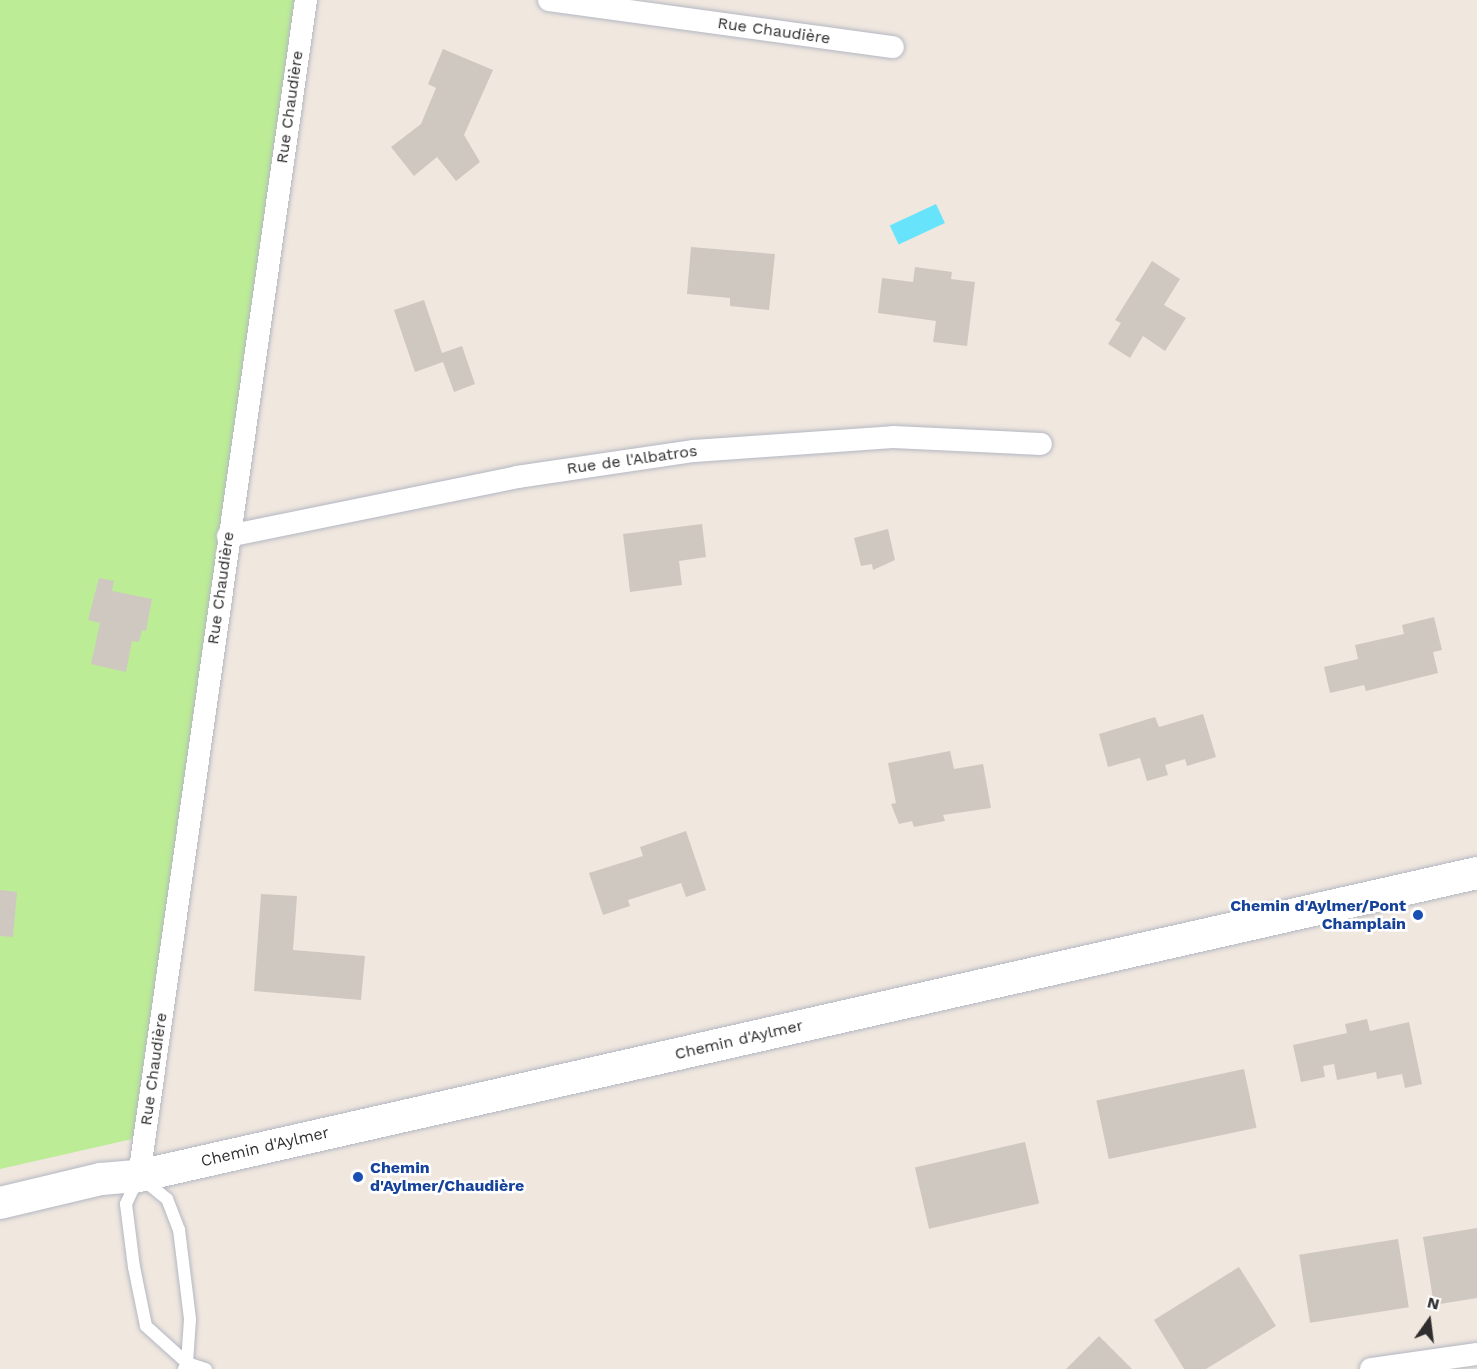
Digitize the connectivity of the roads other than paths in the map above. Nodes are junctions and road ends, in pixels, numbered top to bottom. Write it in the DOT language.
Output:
graph roads {
  1 [pos="306,0"];
  2 [pos="549,0"];
  3 [pos="893,47"];
  4 [pos="1041,444"];
  5 [pos="228,536"];
  6 [pos="1477,873"];
  7 [pos="139,1176"];
  8 [pos="0,1203"];
  9 [pos="1477,1354"];
  10 [pos="186,1366"];
  11 [pos="206,1369"];
  12 [pos="1371,1369"];
  1 -- 5 [label="street, Rue Chaudière"];
  2 -- 3 [label="street, Rue Chaudière"];
  4 -- 5 [label="street, Rue de l'Albatros"];
  5 -- 7 [label="street, Rue Chaudière"];
  6 -- 7 [label="main road, Chemin d'Aylmer"];
  7 -- 8 [label="main road, Chemin d'Aylmer"];
  7 -- 10 [label="lane"];
  7 -- 10 [label="lane"];
  9 -- 12 [label="street"];
  10 -- 11 [label="lane"];
}
